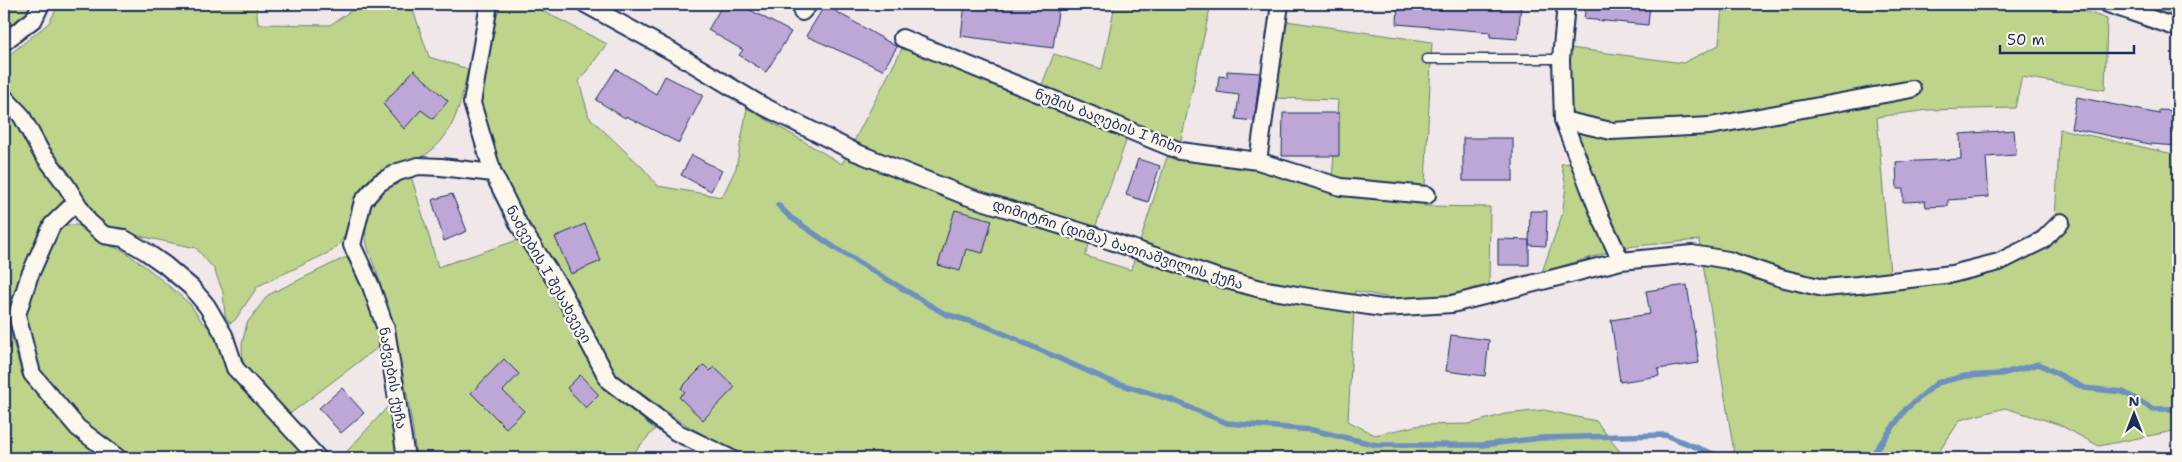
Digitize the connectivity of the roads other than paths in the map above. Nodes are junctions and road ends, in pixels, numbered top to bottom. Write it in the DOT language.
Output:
graph roads {
  1 [pos="41,4"];
  2 [pos="489,4"];
  3 [pos="585,4"];
  4 [pos="1280,4"];
  5 [pos="1566,4"];
  6 [pos="2108,4"];
  7 [pos="2178,28"];
  8 [pos="902,38"];
  9 [pos="4,42"];
  10 [pos="1427,59"];
  11 [pos="1561,59"];
  12 [pos="1912,89"];
  13 [pos="4,97"];
  14 [pos="1563,120"];
  15 [pos="1258,161"];
  16 [pos="493,173"];
  17 [pos="1427,194"];
  18 [pos="76,202"];
  19 [pos="2061,222"];
  20 [pos="1621,261"];
  21 [pos="118,458"];
  22 [pos="318,458"];
  23 [pos="406,458"];
  24 [pos="730,458"];
  1 -- 9 [label="street"];
  2 -- 16 [label="street"];
  3 -- 20 [label="street, დიმიტრი (დიმა) ბათიაშვილის ქუჩა"];
  4 -- 15 [label="street"];
  5 -- 11 [label="street"];
  6 -- 7 [label="street"];
  8 -- 15 [label="street, ნუშის ბაღების I ჩიხი"];
  10 -- 11 [label="lane"];
  11 -- 14 [label="street"];
  12 -- 14 [label="street"];
  13 -- 18 [label="street"];
  14 -- 20 [label="street"];
  15 -- 17 [label="street, ნუშის ბაღების I ჩიხი"];
  16 -- 23 [label="street, ნაძვების ქუჩა"];
  16 -- 24 [label="street, ნაძვების I შესახვევი"];
  18 -- 21 [label="street"];
  18 -- 22 [label="street"];
  19 -- 20 [label="street, დიმიტრი (დიმა) ბათიაშვილის ქუჩა"];
}
